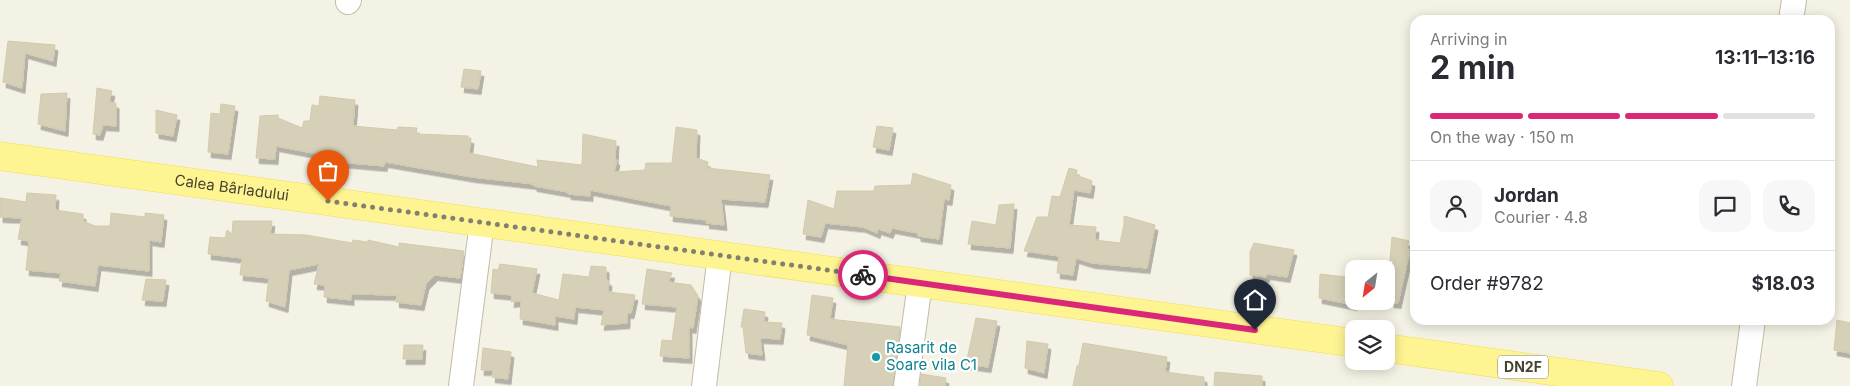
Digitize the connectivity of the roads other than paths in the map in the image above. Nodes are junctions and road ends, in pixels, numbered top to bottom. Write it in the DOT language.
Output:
graph roads {
  1 [pos="1794,0"];
  2 [pos="1792,15"];
  3 [pos="0,156"];
  4 [pos="482,222"];
  5 [pos="720,255"];
  6 [pos="920,283"];
  7 [pos="1751,325"];
  8 [pos="1345,343"];
  9 [pos="1395,349"];
  10 [pos="462,386"];
  11 [pos="704,386"];
  12 [pos="906,386"];
  13 [pos="1659,386"];
  14 [pos="1744,386"];
  1 -- 2 [label="street"];
  3 -- 4 [label="main road, Calea Bârladului"];
  4 -- 5 [label="main road, Calea Bârladului"];
  4 -- 10 [label="street"];
  5 -- 6 [label="main road, Calea Bârladului"];
  5 -- 11 [label="street"];
  6 -- 8 [label="main road, Calea Bârladului"];
  6 -- 12 [label="street"];
  7 -- 14 [label="street"];
  9 -- 13 [label="main road, DN2F"];
}
